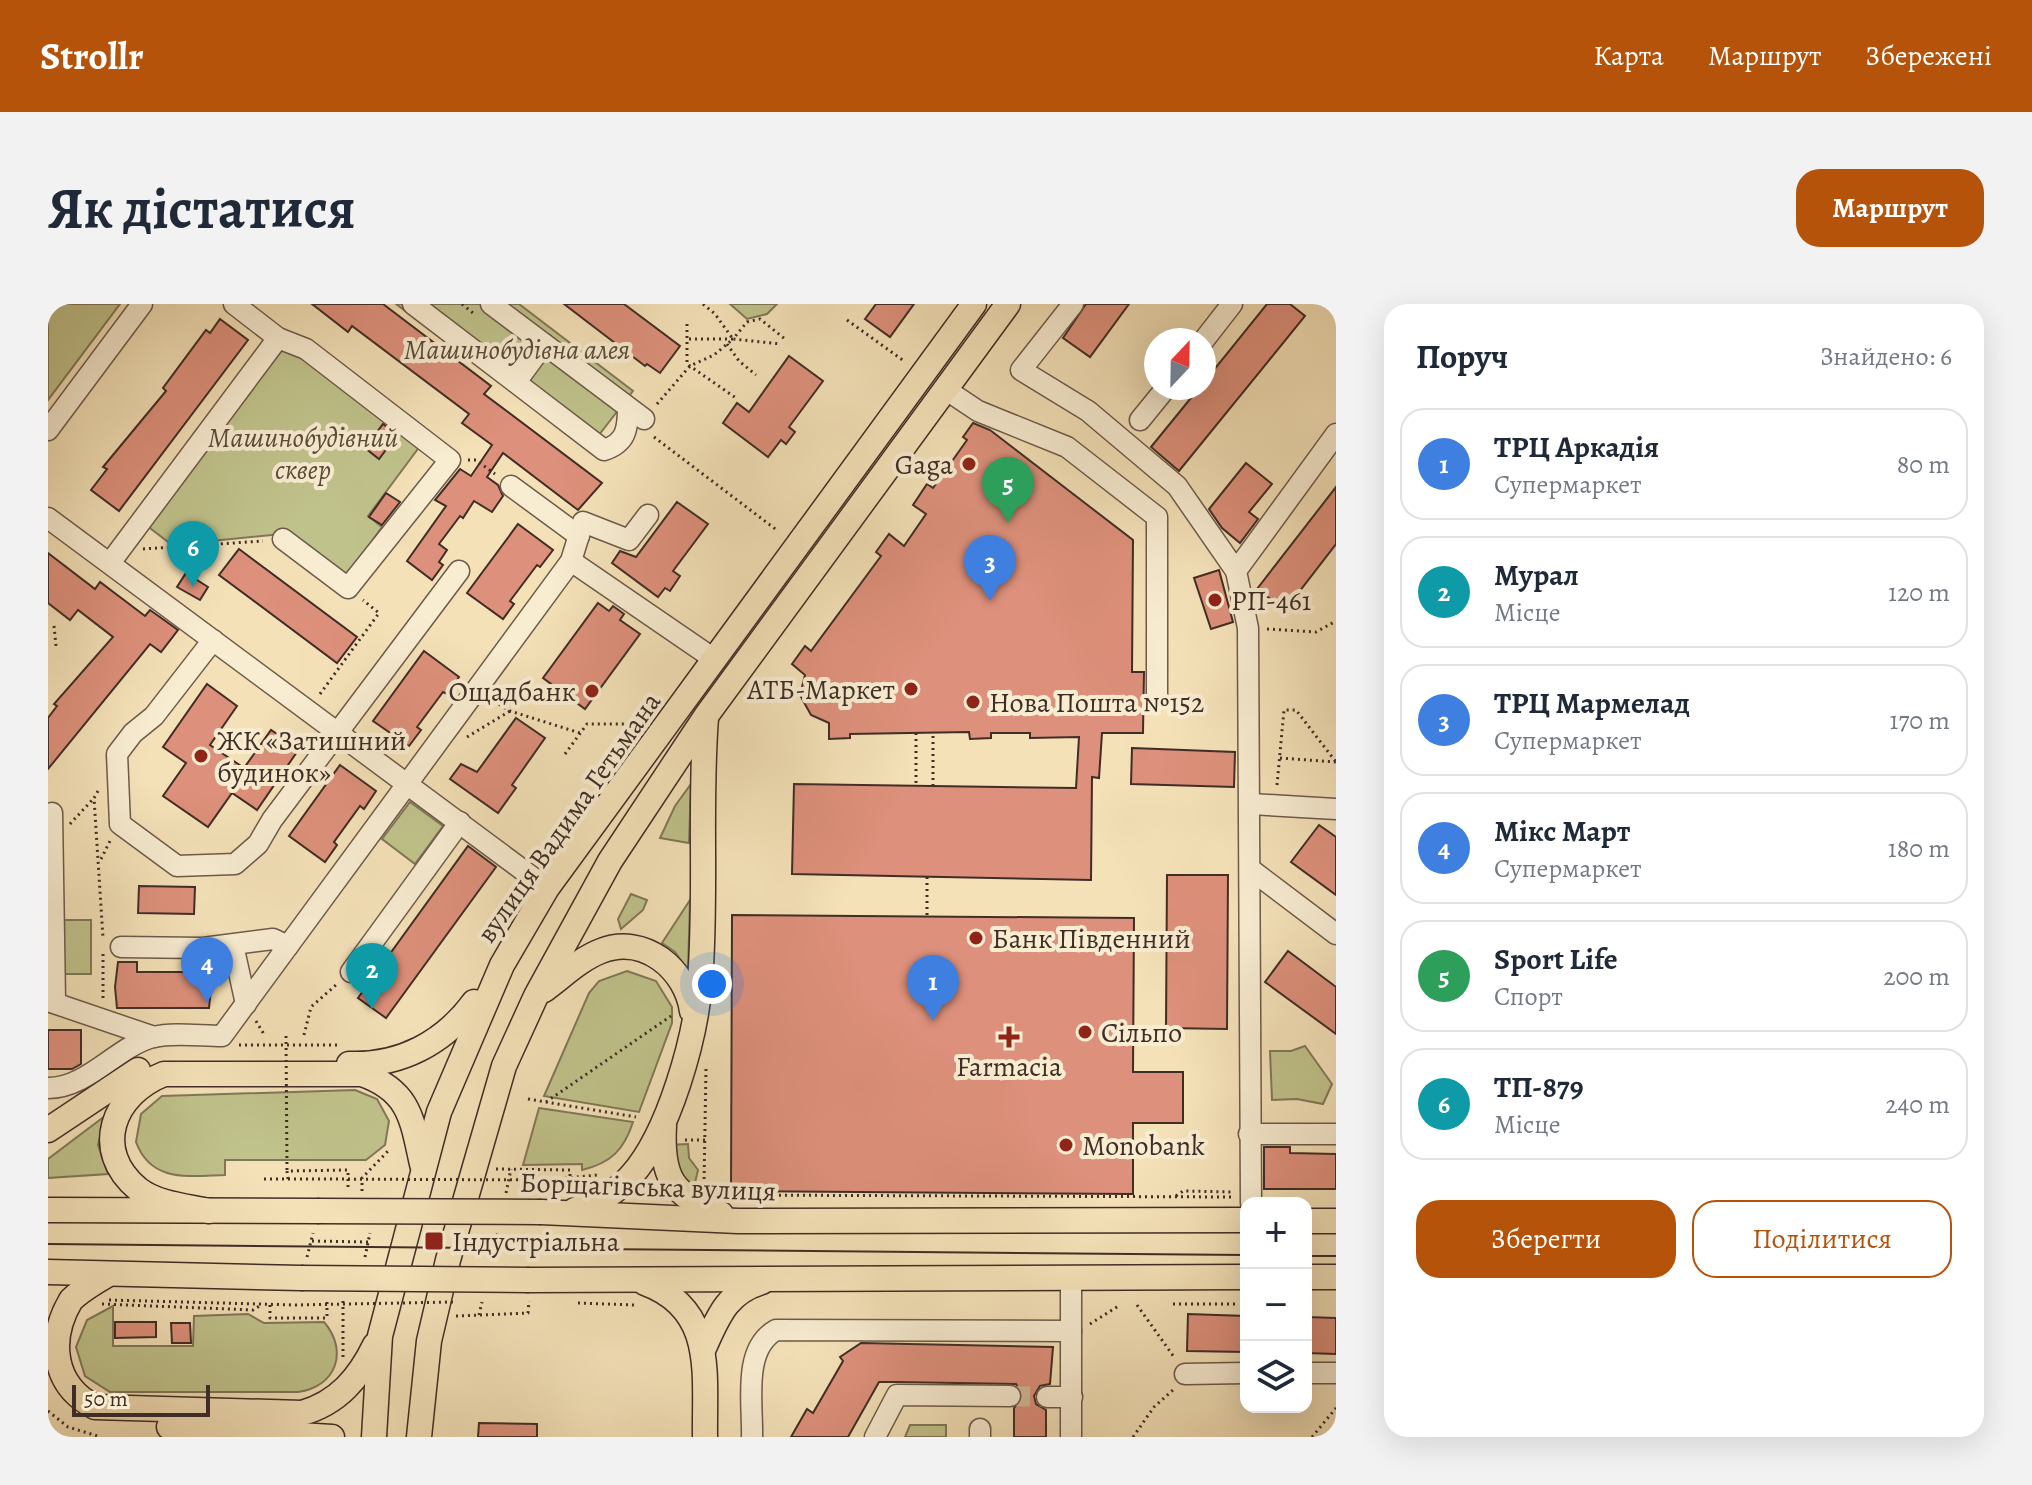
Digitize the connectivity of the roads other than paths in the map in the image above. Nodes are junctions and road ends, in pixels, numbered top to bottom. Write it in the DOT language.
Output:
graph roads {
  1 [pos="142,304"];
  2 [pos="234,304"];
  3 [pos="413,304"];
  4 [pos="491,304"];
  5 [pos="974,304"];
  6 [pos="1008,304"];
  7 [pos="1073,304"];
  8 [pos="1232,304"];
  9 [pos="1213,328"];
  10 [pos="278,338"];
  11 [pos="544,344"];
  12 [pos="516,382"];
  13 [pos="945,389"];
  14 [pos="1156,400"];
  15 [pos="1140,420"];
  16 [pos="48,430"];
  17 [pos="1336,434"];
  18 [pos="511,486"];
  19 [pos="648,515"];
  20 [pos="48,518"];
  21 [pos="579,536"];
  22 [pos="283,539"];
  23 [pos="115,557"];
  24 [pos="571,561"];
  25 [pos="459,571"];
  26 [pos="1236,571"];
  27 [pos="213,640"];
  28 [pos="714,659"];
  29 [pos="1157,698"];
  30 [pos="706,716"];
  31 [pos="339,733"];
  32 [pos="408,784"];
  33 [pos="1251,804"];
  34 [pos="1336,809"];
  35 [pos="52,813"];
  36 [pos="460,822"];
  37 [pos="1250,869"];
  38 [pos="547,888"];
  39 [pos="1336,934"];
  40 [pos="233,945"];
  41 [pos="288,946"];
  42 [pos="121,947"];
  43 [pos="502,965"];
  44 [pos="351,972"];
  45 [pos="536,996"];
  46 [pos="51,1001"];
  47 [pos="246,1004"];
  48 [pos="686,1020"];
  49 [pos="154,1037"];
  50 [pos="48,1088"];
  51 [pos="665,1115"];
  52 [pos="48,1130"];
  53 [pos="1249,1134"];
  54 [pos="1336,1134"];
  55 [pos="422,1165"];
  56 [pos="1243,1197"];
  57 [pos="1240,1204"];
  58 [pos="48,1210"];
  59 [pos="209,1211"];
  60 [pos="568,1212"];
  61 [pos="738,1221"];
  62 [pos="1312,1221"];
  63 [pos="1336,1221"];
  64 [pos="48,1272"];
  65 [pos="107,1275"];
  66 [pos="784,1276"];
  67 [pos="1071,1277"];
  68 [pos="1240,1277"];
  69 [pos="1312,1277"];
  70 [pos="1336,1277"];
  71 [pos="640,1281"];
  72 [pos="380,1336"];
  73 [pos="1071,1337"];
  74 [pos="704,1348"];
  75 [pos="1240,1373"];
  76 [pos="1312,1373"];
  77 [pos="1336,1373"];
  78 [pos="1185,1374"];
  79 [pos="48,1390"];
  80 [pos="1010,1396"];
  81 [pos="1047,1397"];
  82 [pos="1072,1397"];
  83 [pos="332,1437"];
  84 [pos="374,1437"];
  85 [pos="419,1437"];
  86 [pos="705,1437"];
  87 [pos="752,1437"];
  88 [pos="875,1437"];
  89 [pos="1071,1437"];
  1 -- 16 [label="street"];
  2 -- 10 [label="street"];
  3 -- 12 [label="street"];
  4 -- 11 [label="street"];
  5 -- 28 [label="main road, вулиця Вадима Гетьмана"];
  6 -- 13 [label="main road, вулиця Вадима Гетьмана"];
  7 -- 26 [label="street"];
  8 -- 9 [label="street"];
  10 -- 22 [label="street"];
  10 -- 23 [label="street"];
  11 -- 12 [label="street"];
  11 -- 12 [label="street"];
  13 -- 29 [label="street"];
  13 -- 30 [label="main road, вулиця Вадима Гетьмана"];
  14 -- 15 [label="street"];
  17 -- 26 [label="street"];
  18 -- 21 [label="street"];
  19 -- 21 [label="street"];
  20 -- 23 [label="street"];
  21 -- 24 [label="street"];
  23 -- 27 [label="street"];
  24 -- 28 [label="street"];
  24 -- 32 [label="street"];
  25 -- 31 [label="street"];
  26 -- 33 [label="street"];
  27 -- 31 [label="street"];
  27 -- 31 [label="street"];
  28 -- 38 [label="main road, вулиця Вадима Гетьмана"];
  30 -- 45 [label="main road, вулиця Вадима Гетьмана"];
  30 -- 48 [label="main road"];
  31 -- 32 [label="street"];
  32 -- 36 [label="street"];
  32 -- 41 [label="street"];
  33 -- 34 [label="street"];
  33 -- 37 [label="street"];
  35 -- 46 [label="street"];
  36 -- 38 [label="street"];
  36 -- 44 [label="street"];
  37 -- 39 [label="street"];
  37 -- 53 [label="street"];
  38 -- 43 [label="main road, вулиця Вадима Гетьмана"];
  40 -- 41 [label="street"];
  40 -- 42 [label="street"];
  40 -- 47 [label="street"];
  41 -- 47 [label="street"];
  43 -- 52 [label="main road"];
  43 -- 55 [label="main road, вулиця Вадима Гетьмана"];
  45 -- 48 [label="main road"];
  45 -- 85 [label="main road, вулиця Вадима Гетьмана"];
  46 -- 49 [label="street"];
  47 -- 49 [label="street"];
  48 -- 51 [label="main road"];
  49 -- 50 [label="street"];
  51 -- 60 [label="main road"];
  51 -- 61 [label="main road"];
  53 -- 54 [label="street"];
  53 -- 56 [label="street"];
  55 -- 59 [label="main road"];
  55 -- 72 [label="main road, вулиця Вадима Гетьмана"];
  57 -- 61 [label="main road, Борщагівська вулиця"];
  58 -- 59 [label="main road, Борщагівська вулиця"];
  59 -- 60 [label="main road, Борщагівська вулиця, bridge"];
  60 -- 61 [label="main road, Борщагівська вулиця"];
  62 -- 63 [label="main road"];
  64 -- 65 [label="main road"];
  65 -- 71 [label="main road, bridge"];
  65 -- 72 [label="main road"];
  66 -- 67 [label="main road"];
  66 -- 71 [label="main road"];
  66 -- 74 [label="main road"];
  67 -- 68 [label="main road"];
  67 -- 73 [label="street"];
  69 -- 70 [label="main road"];
  71 -- 74 [label="main road"];
  72 -- 84 [label="main road, вулиця Вадима Гетьмана"];
  73 -- 82 [label="street"];
  73 -- 87 [label="street"];
  74 -- 86 [label="main road"];
  75 -- 78 [label="street"];
  76 -- 77 [label="street"];
  79 -- 83 [label="main road"];
  80 -- 88 [label="street"];
  81 -- 82 [label="street"];
  82 -- 89 [label="street"];
}
